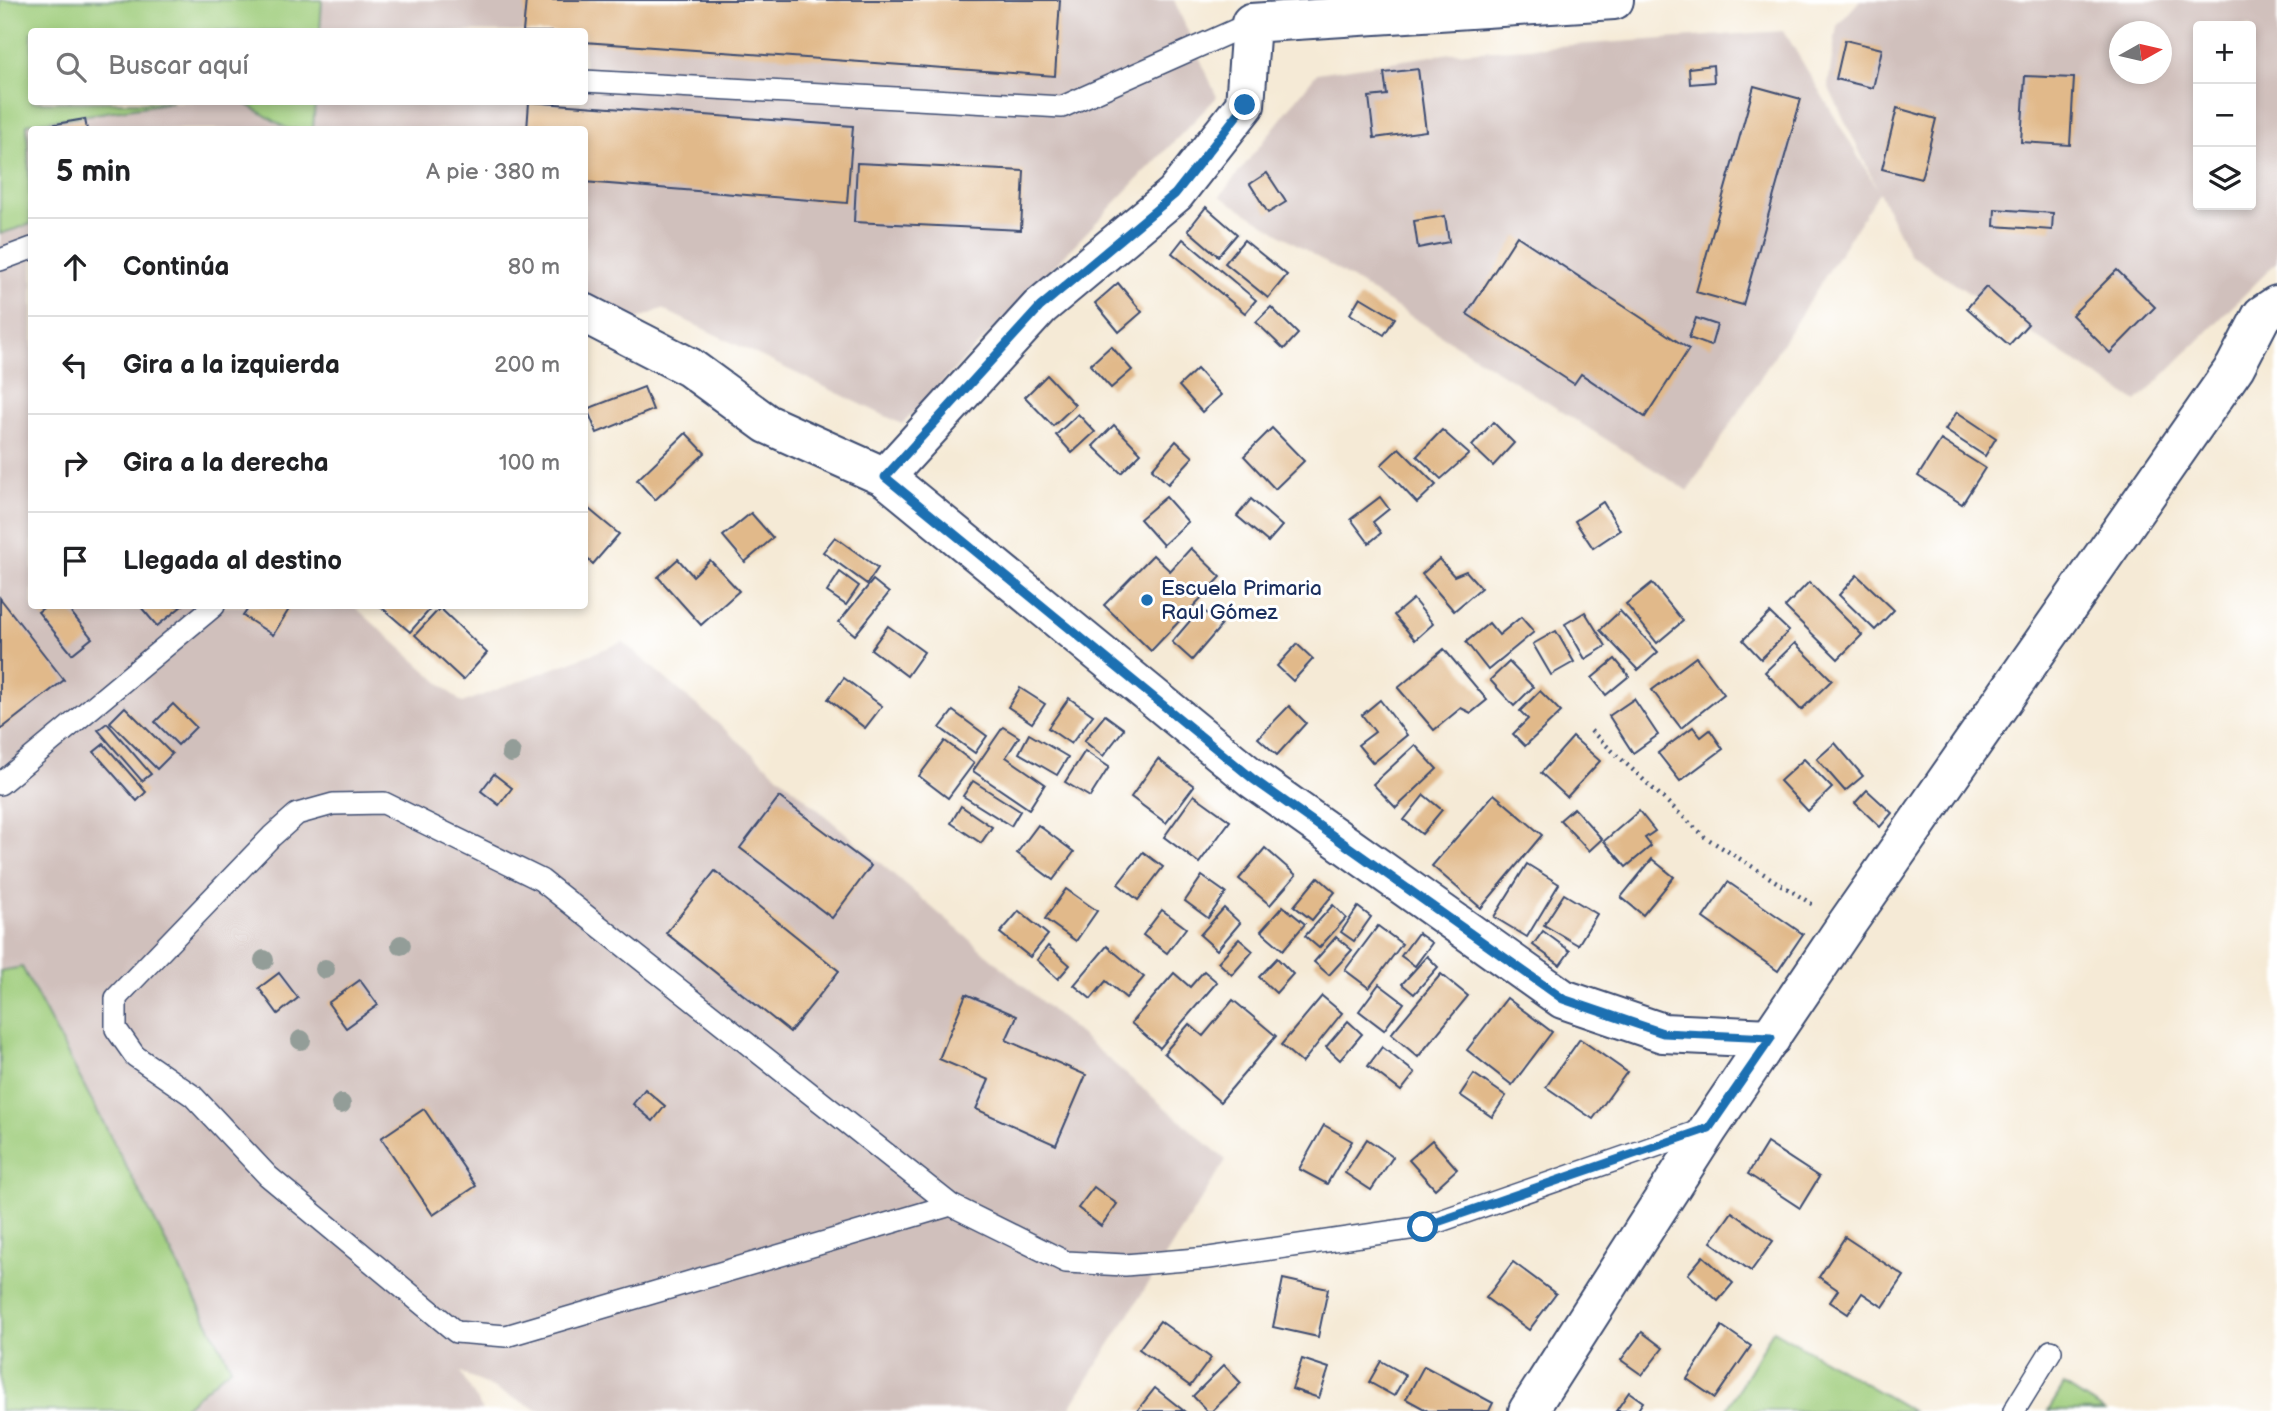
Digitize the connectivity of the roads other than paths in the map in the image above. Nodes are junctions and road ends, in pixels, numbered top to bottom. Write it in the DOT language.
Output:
graph roads {
  1 [pos="1614,0"];
  2 [pos="1244,12"];
  3 [pos="588,81"];
  4 [pos="28,250"];
  5 [pos="0,260"];
  6 [pos="2277,305"];
  7 [pos="588,315"];
  8 [pos="885,477"];
  9 [pos="210,609"];
  10 [pos="0,784"];
  11 [pos="1771,1038"];
  12 [pos="1709,1128"];
  13 [pos="951,1205"];
  14 [pos="2050,1351"];
  15 [pos="1528,1411"];
  16 [pos="2014,1411"];
  1 -- 2 [label="street"];
  2 -- 3 [label="lane"];
  2 -- 8 [label="street"];
  4 -- 5 [label="lane"];
  6 -- 11 [label="street"];
  7 -- 8 [label="street"];
  8 -- 11 [label="street"];
  9 -- 10 [label="lane"];
  11 -- 12 [label="street"];
  12 -- 13 [label="lane"];
  12 -- 15 [label="street"];
  13 -- 13 [label="lane"];
  14 -- 16 [label="lane"];
}
